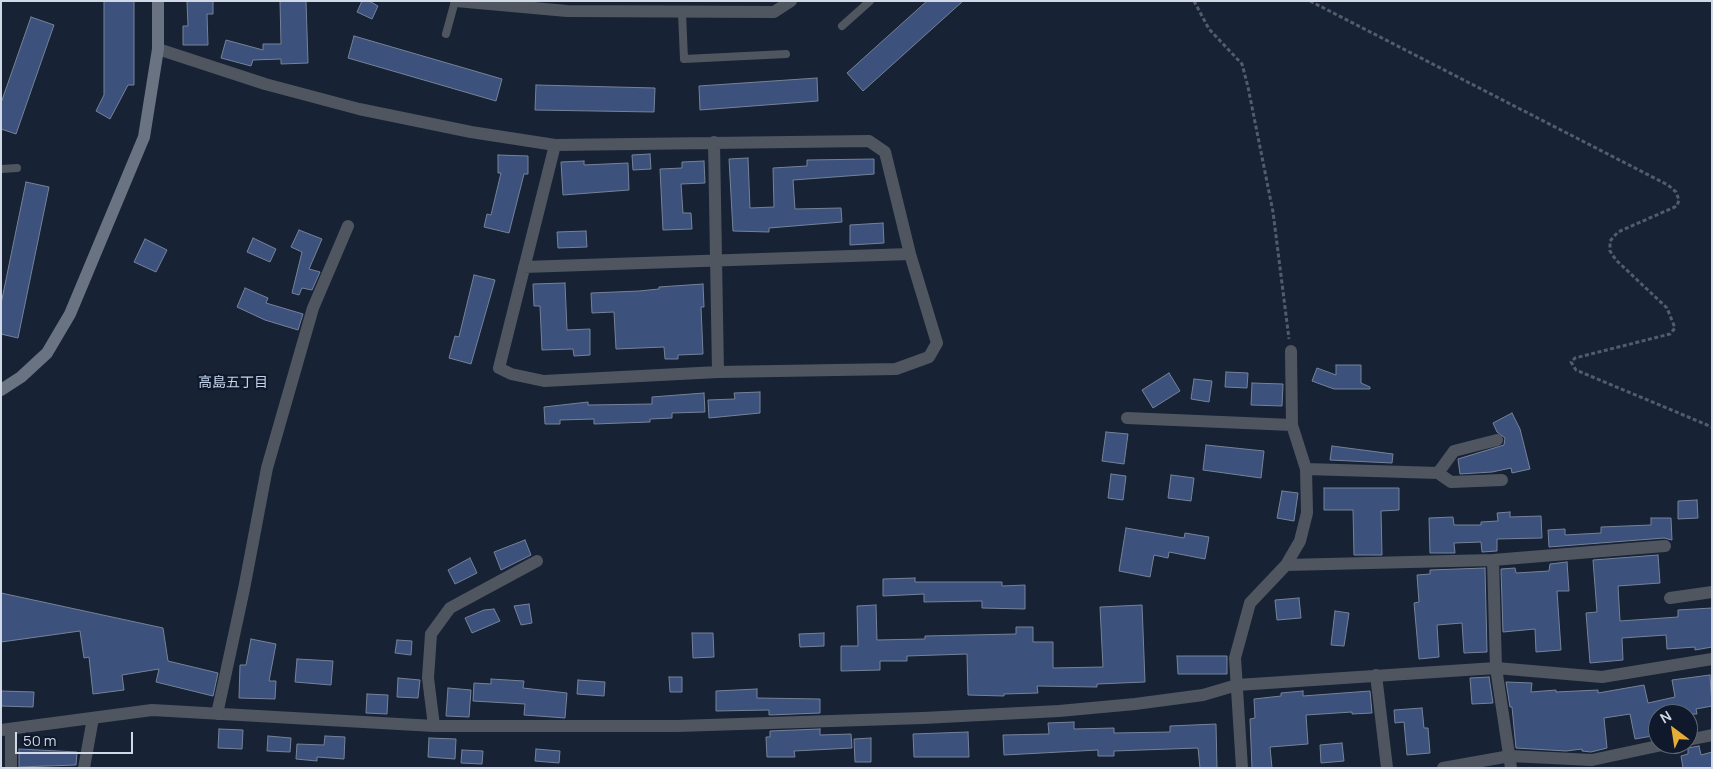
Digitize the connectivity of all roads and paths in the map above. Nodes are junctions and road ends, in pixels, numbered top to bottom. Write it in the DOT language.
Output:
graph roads {
  1 [pos="158,1"];
  2 [pos="455,1"];
  3 [pos="791,1"];
  4 [pos="870,1"];
  5 [pos="1194,1"];
  6 [pos="1310,1"];
  7 [pos="494,3"];
  8 [pos="571,6"];
  9 [pos="682,12"];
  10 [pos="842,26"];
  11 [pos="446,34"];
  12 [pos="158,50"];
  13 [pos="786,54"];
  14 [pos="714,142"];
  15 [pos="555,145"];
  16 [pos="1,168"];
  17 [pos="17,168"];
  18 [pos="348,226"];
  19 [pos="910,254"];
  20 [pos="714,259"];
  21 [pos="524,267"];
  22 [pos="1291,351"];
  23 [pos="718,372"];
  24 [pos="1,390"];
  25 [pos="1127,418"];
  26 [pos="1292,425"];
  27 [pos="1712,427"];
  28 [pos="1497,440"];
  29 [pos="1306,469"];
  30 [pos="1438,472"];
  31 [pos="1502,480"];
  32 [pos="1665,546"];
  33 [pos="1493,560"];
  34 [pos="537,561"];
  35 [pos="1286,566"];
  36 [pos="1712,592"];
  37 [pos="1670,598"];
  38 [pos="1712,659"];
  39 [pos="1496,668"];
  40 [pos="1376,675"];
  41 [pos="1237,685"];
  42 [pos="217,714"];
  43 [pos="93,718"];
  44 [pos="434,726"];
  45 [pos="6,730"];
  46 [pos="1712,735"];
  47 [pos="1698,738"];
  48 [pos="1648,748"];
  49 [pos="1510,762"];
  50 [pos="11,768"];
  51 [pos="84,768"];
  52 [pos="1242,768"];
  53 [pos="1387,768"];
  54 [pos="1442,768"];
  1 -- 12 [label="street"];
  2 -- 7 [label="street"];
  2 -- 11 [label="lane"];
  3 -- 9 [label="street"];
  4 -- 10 [label="lane"];
  5 -- 22 [label="path"];
  6 -- 27 [label="path"];
  7 -- 8 [label="street"];
  8 -- 9 [label="street"];
  9 -- 13 [label="lane"];
  12 -- 15 [label="street"];
  12 -- 24 [label="street"];
  14 -- 15 [label="street"];
  14 -- 19 [label="street"];
  14 -- 20 [label="street"];
  15 -- 21 [label="street"];
  16 -- 17 [label="lane"];
  18 -- 42 [label="street"];
  19 -- 20 [label="street"];
  19 -- 23 [label="street"];
  20 -- 21 [label="street"];
  20 -- 23 [label="street"];
  21 -- 23 [label="street"];
  22 -- 26 [label="street"];
  25 -- 26 [label="street"];
  26 -- 29 [label="street"];
  28 -- 30 [label="street"];
  29 -- 30 [label="street"];
  29 -- 35 [label="street"];
  30 -- 31 [label="street"];
  32 -- 33 [label="street"];
  33 -- 35 [label="street"];
  33 -- 39 [label="street"];
  34 -- 44 [label="street"];
  35 -- 41 [label="street"];
  36 -- 37 [label="street"];
  38 -- 39 [label="street"];
  39 -- 40 [label="street"];
  39 -- 49 [label="street"];
  40 -- 41 [label="street"];
  40 -- 53 [label="street"];
  41 -- 44 [label="street"];
  41 -- 52 [label="street"];
  42 -- 43 [label="street"];
  42 -- 44 [label="street"];
  43 -- 45 [label="street"];
  43 -- 51 [label="street"];
  45 -- 50 [label="street"];
  46 -- 47 [label="street"];
  48 -- 49 [label="street"];
  49 -- 54 [label="street"];
}
